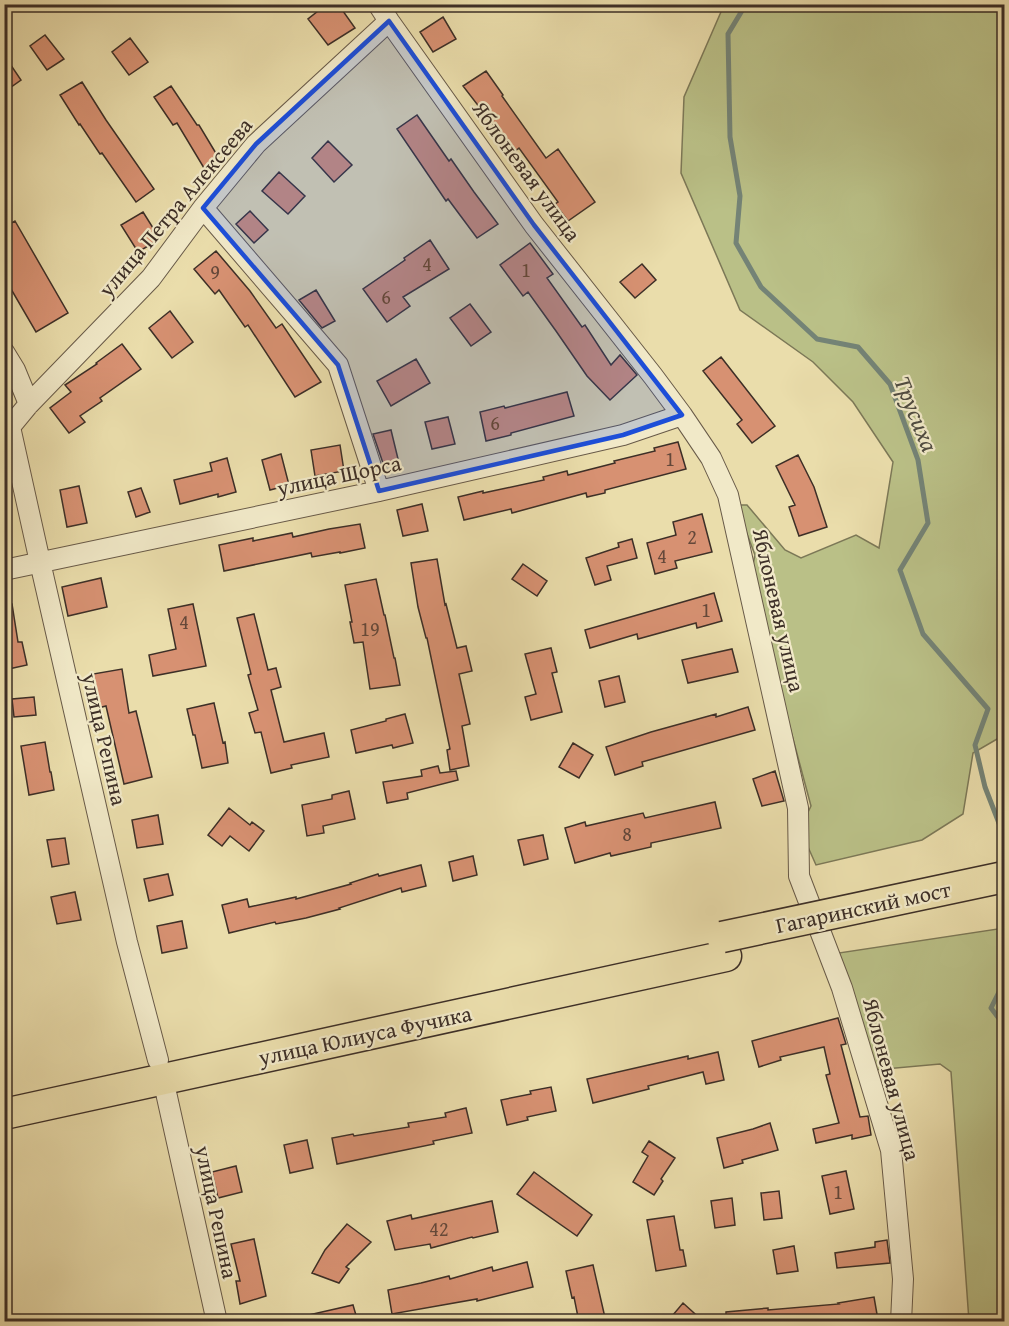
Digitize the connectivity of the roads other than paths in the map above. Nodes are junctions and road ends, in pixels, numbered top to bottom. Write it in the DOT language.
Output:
graph roads {
  1 [pos="383,13"];
  2 [pos="203,208"];
  3 [pos="4,352"];
  4 [pos="29,404"];
  5 [pos="682,415"];
  6 [pos="8,429"];
  7 [pos="380,491"];
  8 [pos="40,562"];
  9 [pos="4,570"];
  10 [pos="1005,877"];
  11 [pos="1005,894"];
  12 [pos="724,946"];
  13 [pos="160,1069"];
  14 [pos="4,1094"];
  15 [pos="4,1114"];
  16 [pos="217,1322"];
  17 [pos="901,1322"];
  1 -- 2 [label="street, улица Петра Алексеева"];
  1 -- 5 [label="street, Яблоневая улица"];
  2 -- 4 [label="street, улица Петра Алексеева"];
  2 -- 7 [label="street"];
  3 -- 4 [label="street"];
  4 -- 6 [label="street, улица Петра Алексеева"];
  5 -- 7 [label="street, улица Щорса"];
  5 -- 17 [label="street, Яблоневая улица"];
  6 -- 8 [label="street, улица Репина"];
  7 -- 8 [label="street, улица Щорса"];
  8 -- 9 [label="street, улица Щорса"];
  8 -- 13 [label="street, улица Репина"];
  10 -- 12 [label="main road, Гагаринский мост, bridge"];
  11 -- 12 [label="main road, Гагаринский мост"];
  12 -- 13 [label="main road, улица Юлиуса Фучика"];
  13 -- 14 [label="main road, улица Юлиуса Фучика"];
  13 -- 15 [label="main road, улица Юлиуса Фучика"];
  13 -- 16 [label="street, улица Репина"];
}
